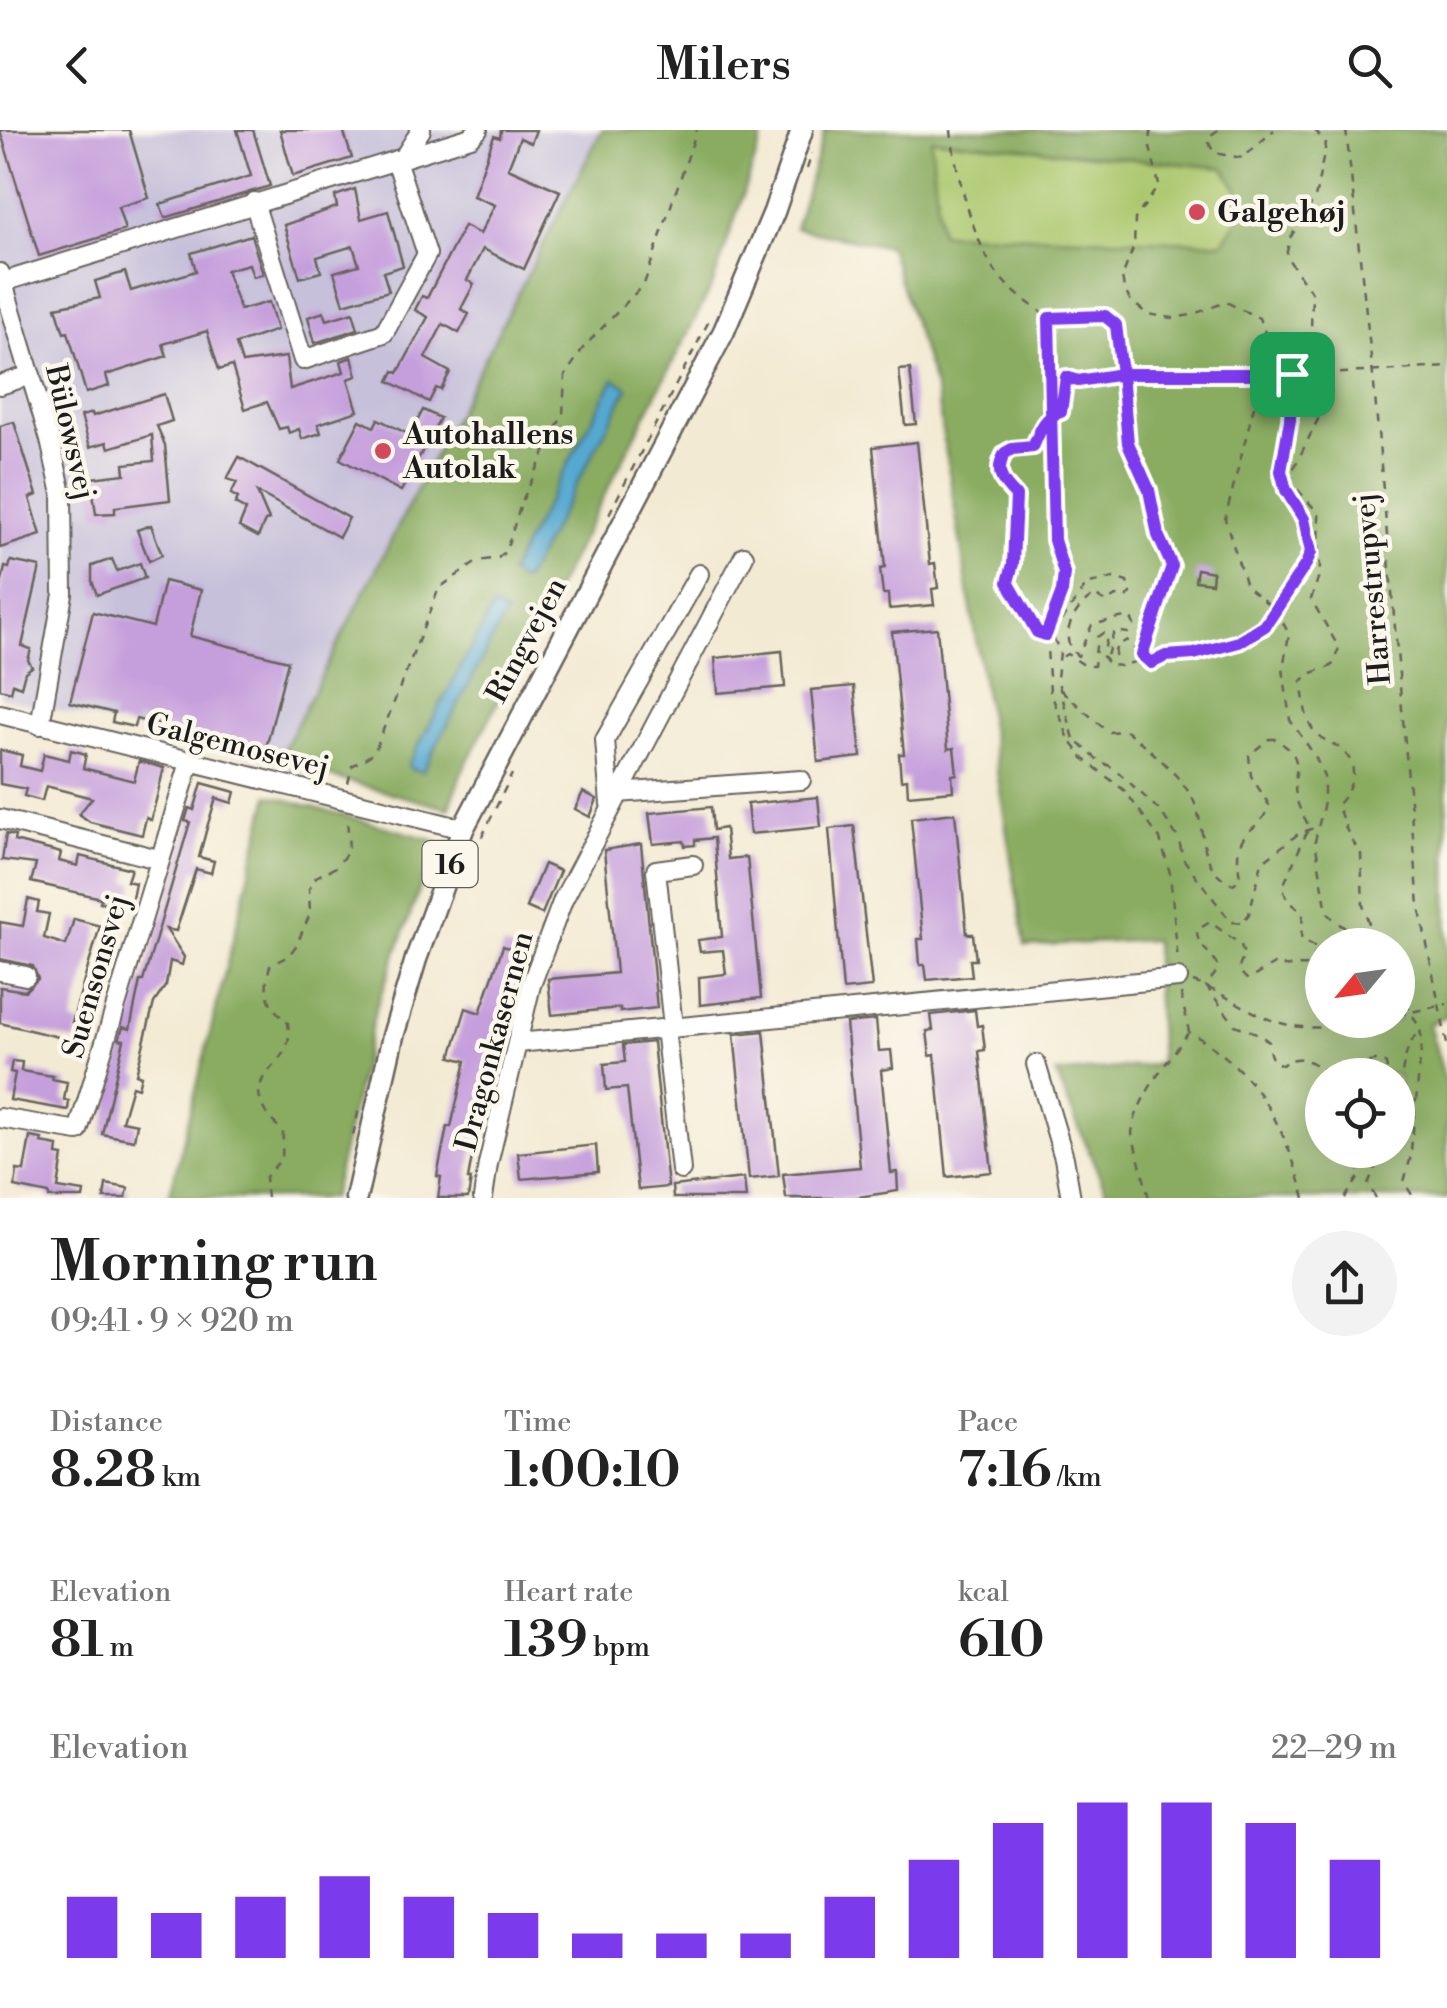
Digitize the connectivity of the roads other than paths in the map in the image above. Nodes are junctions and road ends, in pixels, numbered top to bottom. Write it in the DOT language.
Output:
graph roads {
  1 [pos="420,130"];
  2 [pos="478,130"];
  3 [pos="808,137"];
  4 [pos="400,158"];
  5 [pos="254,202"];
  6 [pos="1,277"];
  7 [pos="31,376"];
  8 [pos="0,385"];
  9 [pos="744,556"];
  10 [pos="698,574"];
  11 [pos="0,714"];
  12 [pos="40,724"];
  13 [pos="190,762"];
  14 [pos="801,780"];
  15 [pos="614,799"];
  16 [pos="0,819"];
  17 [pos="463,829"];
  18 [pos="158,859"];
  19 [pos="693,865"];
  20 [pos="0,971"];
  21 [pos="26,976"];
  22 [pos="1178,978"];
  23 [pos="669,1028"];
  24 [pos="518,1042"];
  25 [pos="1036,1064"];
  26 [pos="0,1118"];
  27 [pos="681,1170"];
  28 [pos="356,1198"];
  29 [pos="483,1198"];
  30 [pos="1071,1198"];
  1 -- 4 [label="street"];
  2 -- 4 [label="street"];
  3 -- 17 [label="main road, Ringvejen / 16"];
  4 -- 5 [label="street"];
  4 -- 5 [label="street"];
  5 -- 6 [label="street"];
  6 -- 7 [label="street, Bülowsvej"];
  7 -- 8 [label="street"];
  7 -- 12 [label="street, Bülowsvej"];
  9 -- 15 [label="street, Dragonkasernen"];
  10 -- 15 [label="street"];
  11 -- 12 [label="street, Galgemosevej"];
  12 -- 13 [label="street, Galgemosevej"];
  13 -- 17 [label="street, Galgemosevej"];
  13 -- 18 [label="street, Suensonsvej"];
  14 -- 15 [label="street"];
  15 -- 24 [label="street, Dragonkasernen"];
  16 -- 18 [label="street"];
  17 -- 28 [label="main road, Ringvejen / 16"];
  18 -- 26 [label="street, Suensonsvej"];
  19 -- 23 [label="street"];
  20 -- 21 [label="street"];
  22 -- 23 [label="street"];
  23 -- 24 [label="street"];
  23 -- 27 [label="street"];
  24 -- 29 [label="street, Dragonkasernen"];
  25 -- 30 [label="street"];
}
